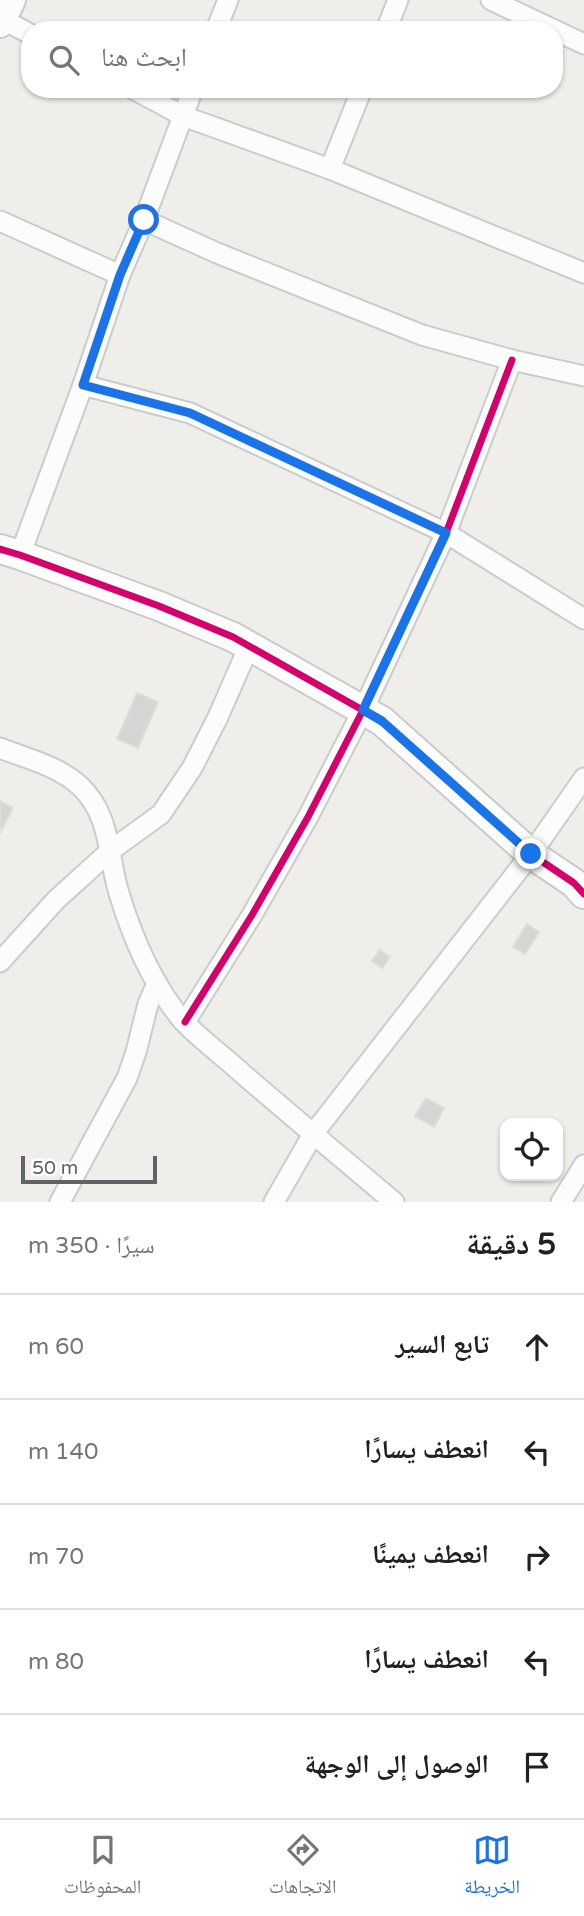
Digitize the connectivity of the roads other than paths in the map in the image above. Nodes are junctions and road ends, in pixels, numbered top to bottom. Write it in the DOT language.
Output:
graph roads {
  1 [pos="228,0"];
  2 [pos="398,0"];
  3 [pos="491,0"];
  4 [pos="5,14"];
  5 [pos="220,21"];
  6 [pos="390,21"];
  7 [pos="535,21"];
  8 [pos="21,27"];
  9 [pos="563,34"];
  10 [pos="584,44"];
  11 [pos="150,98"];
  12 [pos="190,98"];
  13 [pos="358,98"];
  14 [pos="183,116"];
  15 [pos="330,169"];
  16 [pos="144,220"];
  17 [pos="0,221"];
  18 [pos="584,273"];
  19 [pos="120,275"];
  20 [pos="512,360"];
  21 [pos="584,376"];
  22 [pos="83,385"];
  23 [pos="446,533"];
  24 [pos="10,552"];
  25 [pos="584,619"];
  26 [pos="249,646"];
  27 [pos="363,710"];
  28 [pos="0,748"];
  29 [pos="584,778"];
  30 [pos="110,851"];
  31 [pos="531,854"];
  32 [pos="584,894"];
  33 [pos="0,962"];
  34 [pos="157,983"];
  35 [pos="185,1022"];
  36 [pos="313,1134"];
  37 [pos="584,1165"];
  38 [pos="60,1202"];
  39 [pos="274,1202"];
  40 [pos="394,1202"];
  41 [pos="561,1202"];
  1 -- 5 [label="street"];
  2 -- 6 [label="street"];
  3 -- 7 [label="street"];
  4 -- 8 [label="street"];
  9 -- 10 [label="street"];
  11 -- 14 [label="street"];
  12 -- 14 [label="street"];
  13 -- 15 [label="street"];
  14 -- 15 [label="street"];
  14 -- 16 [label="street"];
  15 -- 18 [label="street"];
  16 -- 19 [label="street"];
  16 -- 20 [label="street"];
  17 -- 19 [label="street"];
  19 -- 22 [label="street"];
  20 -- 21 [label="street"];
  20 -- 23 [label="street"];
  22 -- 23 [label="street"];
  22 -- 24 [label="street"];
  23 -- 25 [label="street"];
  23 -- 27 [label="street"];
  24 -- 26 [label="street"];
  26 -- 27 [label="street"];
  26 -- 30 [label="street"];
  27 -- 31 [label="street"];
  27 -- 35 [label="street"];
  28 -- 30 [label="street"];
  29 -- 31 [label="street"];
  30 -- 33 [label="street"];
  30 -- 34 [label="street"];
  31 -- 32 [label="street"];
  31 -- 36 [label="street"];
  34 -- 35 [label="street"];
  34 -- 38 [label="street"];
  35 -- 36 [label="street"];
  36 -- 39 [label="street"];
  36 -- 40 [label="street"];
  37 -- 41 [label="street"];
}
